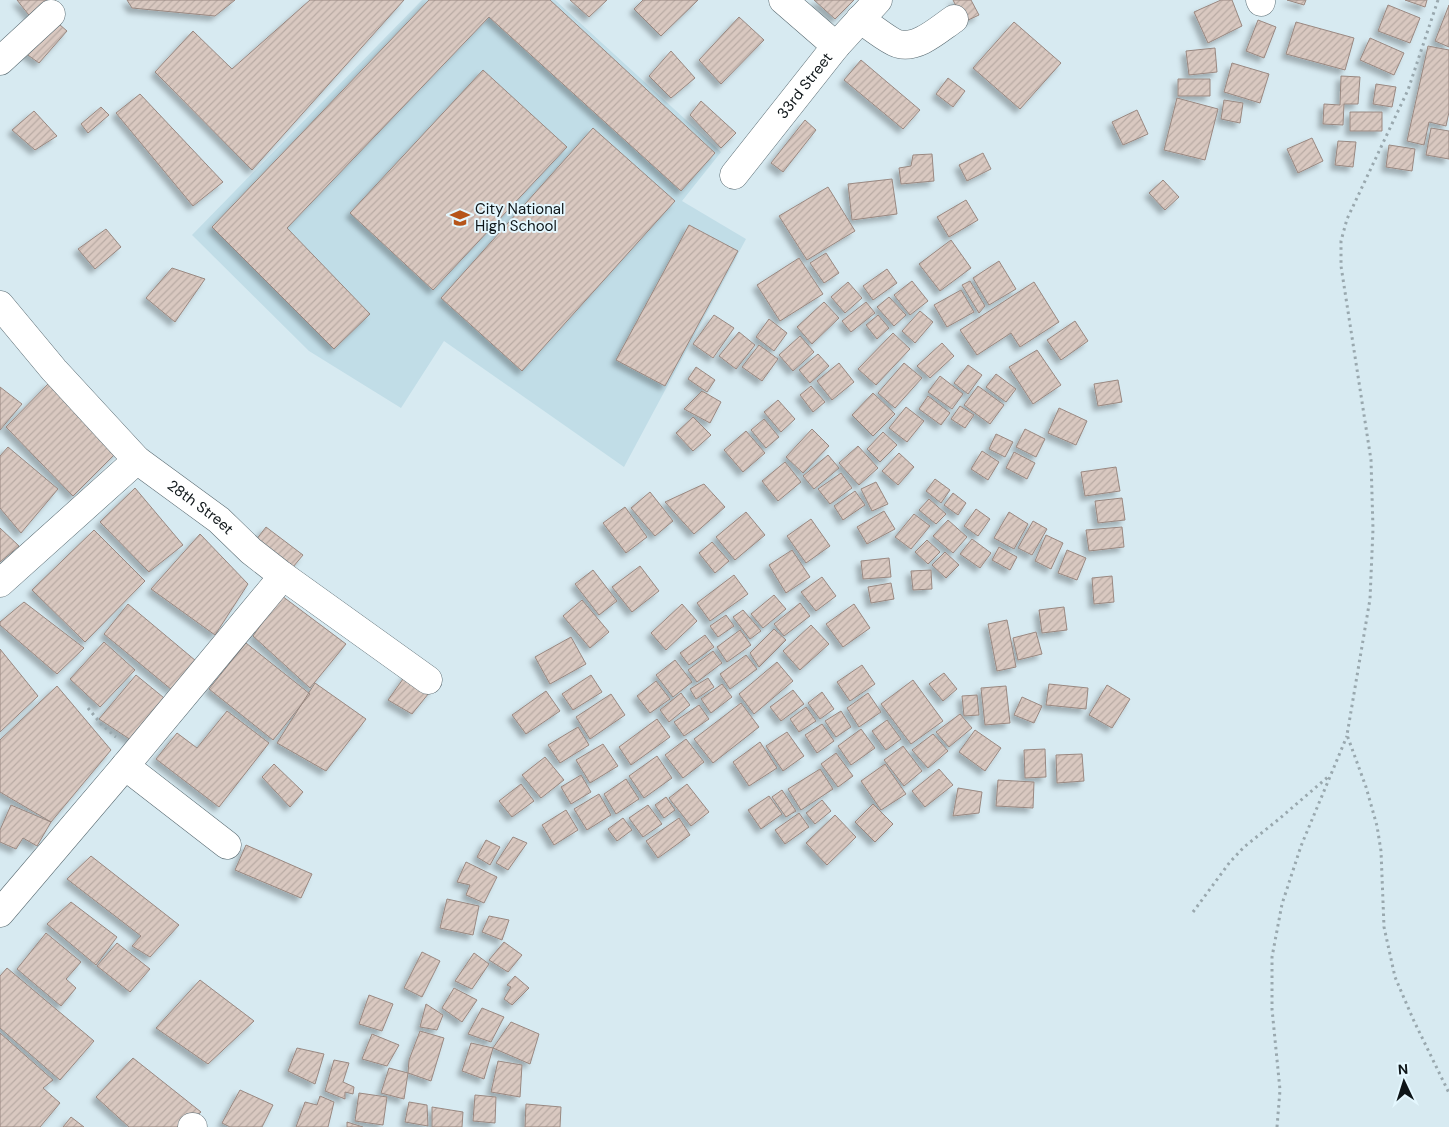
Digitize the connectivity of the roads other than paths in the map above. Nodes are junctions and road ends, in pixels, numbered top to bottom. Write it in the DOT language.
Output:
graph roads {
  1 [pos="783,0"];
  2 [pos="869,10"];
  3 [pos="51,14"];
  4 [pos="954,19"];
  5 [pos="836,46"];
  6 [pos="0,61"];
  7 [pos="734,175"];
  8 [pos="0,305"];
  9 [pos="137,460"];
  10 [pos="283,576"];
  11 [pos="0,583"];
  12 [pos="428,680"];
  13 [pos="130,759"];
  14 [pos="227,845"];
  15 [pos="0,913"];
  1 -- 5 [label="street"];
  2 -- 4 [label="street"];
  2 -- 5 [label="street, 33rd Street"];
  3 -- 6 [label="street"];
  5 -- 7 [label="street, 33rd Street"];
  8 -- 9 [label="street, 28th Street"];
  9 -- 10 [label="street, 28th Street"];
  9 -- 11 [label="street"];
  10 -- 12 [label="street, 28th Street"];
  10 -- 13 [label="street"];
  13 -- 14 [label="street"];
  13 -- 15 [label="street"];
}
